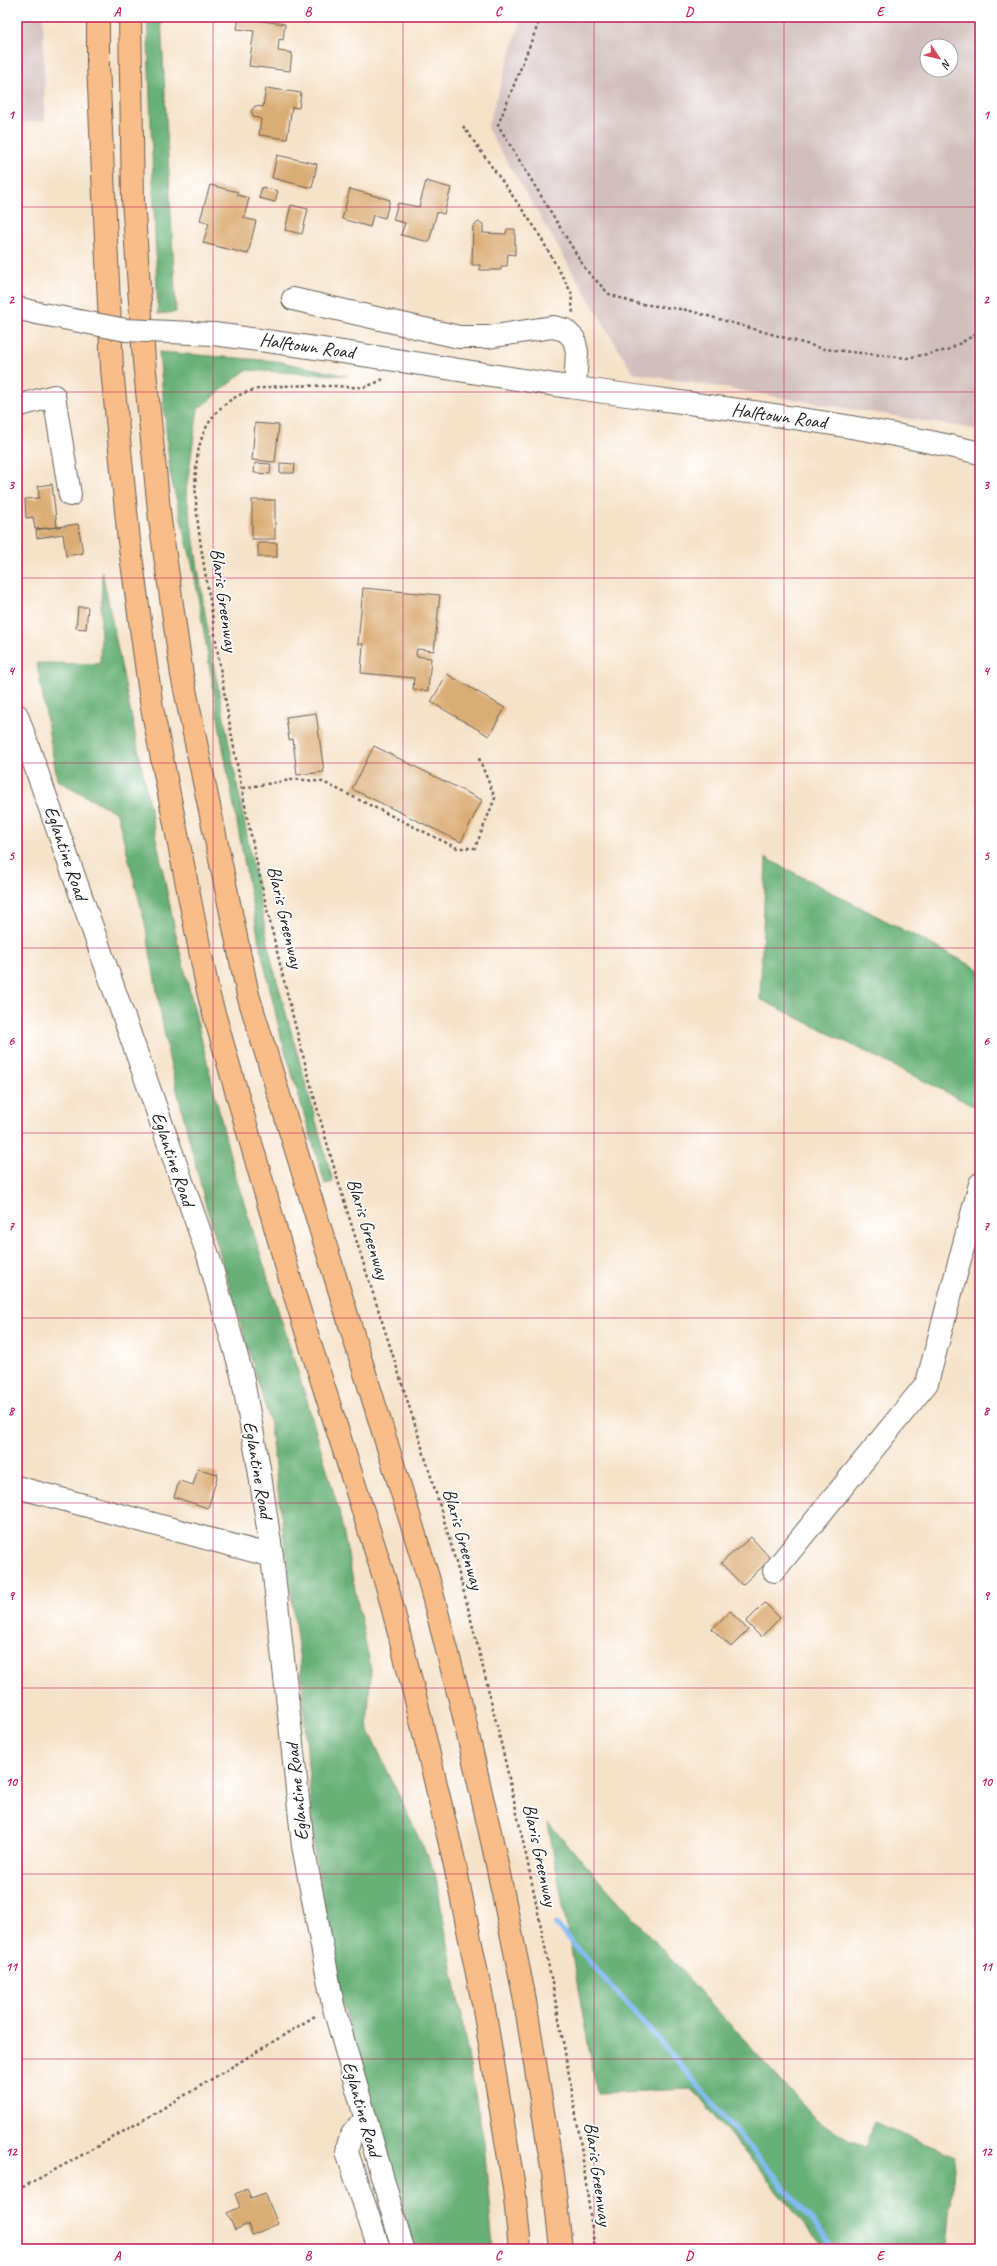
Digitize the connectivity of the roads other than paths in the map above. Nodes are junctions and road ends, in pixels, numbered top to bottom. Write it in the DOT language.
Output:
graph roads {
  1 [pos="98,17"];
  2 [pos="130,17"];
  3 [pos="293,299"];
  4 [pos="27,310"];
  5 [pos="575,388"];
  6 [pos="17,406"];
  7 [pos="980,453"];
  8 [pos="70,495"];
  9 [pos="17,715"];
  10 [pos="980,1184"];
  11 [pos="17,1487"];
  12 [pos="272,1556"];
  13 [pos="774,1571"];
  14 [pos="366,2121"];
  15 [pos="379,2249"];
  16 [pos="403,2249"];
  17 [pos="520,2249"];
  18 [pos="561,2249"];
  1 -- 17 [label="highway"];
  2 -- 18 [label="highway"];
  3 -- 5 [label="street, Halftown Road"];
  4 -- 5 [label="street, Halftown Road, bridge"];
  5 -- 7 [label="street, Halftown Road"];
  6 -- 8 [label="street"];
  9 -- 12 [label="street, Eglantine Road"];
  10 -- 13 [label="street"];
  11 -- 12 [label="street"];
  12 -- 14 [label="street, Eglantine Road"];
  14 -- 15 [label="street"];
  14 -- 16 [label="street, Eglantine Road"];
}
